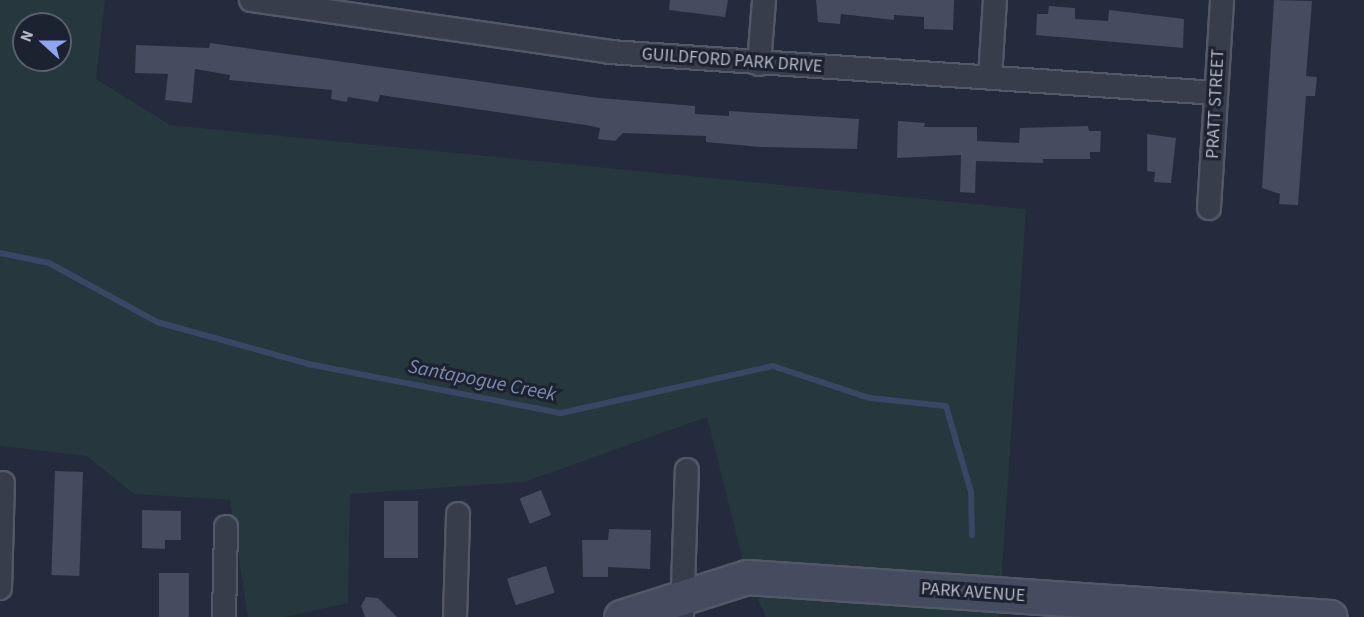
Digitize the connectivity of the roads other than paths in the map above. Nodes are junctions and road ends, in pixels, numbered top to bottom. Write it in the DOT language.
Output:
graph roads {
  1 [pos="251,0"];
  2 [pos="764,0"];
  3 [pos="995,0"];
  4 [pos="1222,0"];
  5 [pos="759,64"];
  6 [pos="990,77"];
  7 [pos="1216,93"];
  8 [pos="1209,208"];
  9 [pos="687,470"];
  10 [pos="3,483"];
  11 [pos="458,514"];
  12 [pos="226,527"];
  13 [pos="0,588"];
  14 [pos="682,607"];
  15 [pos="224,617"];
  16 [pos="455,617"];
  17 [pos="621,617"];
  18 [pos="1330,617"];
  1 -- 5 [label="street, GUILDFORD PARK DRIVE"];
  2 -- 5 [label="street"];
  3 -- 6 [label="street"];
  4 -- 7 [label="street, PRATT STREET"];
  5 -- 6 [label="street, GUILDFORD PARK DRIVE"];
  6 -- 7 [label="street, GUILDFORD PARK DRIVE"];
  7 -- 8 [label="street, PRATT STREET"];
  9 -- 14 [label="street"];
  10 -- 13 [label="street"];
  11 -- 16 [label="street"];
  12 -- 15 [label="street"];
  14 -- 17 [label="street, PARK AVENUE"];
  14 -- 18 [label="street, PARK AVENUE"];
}
